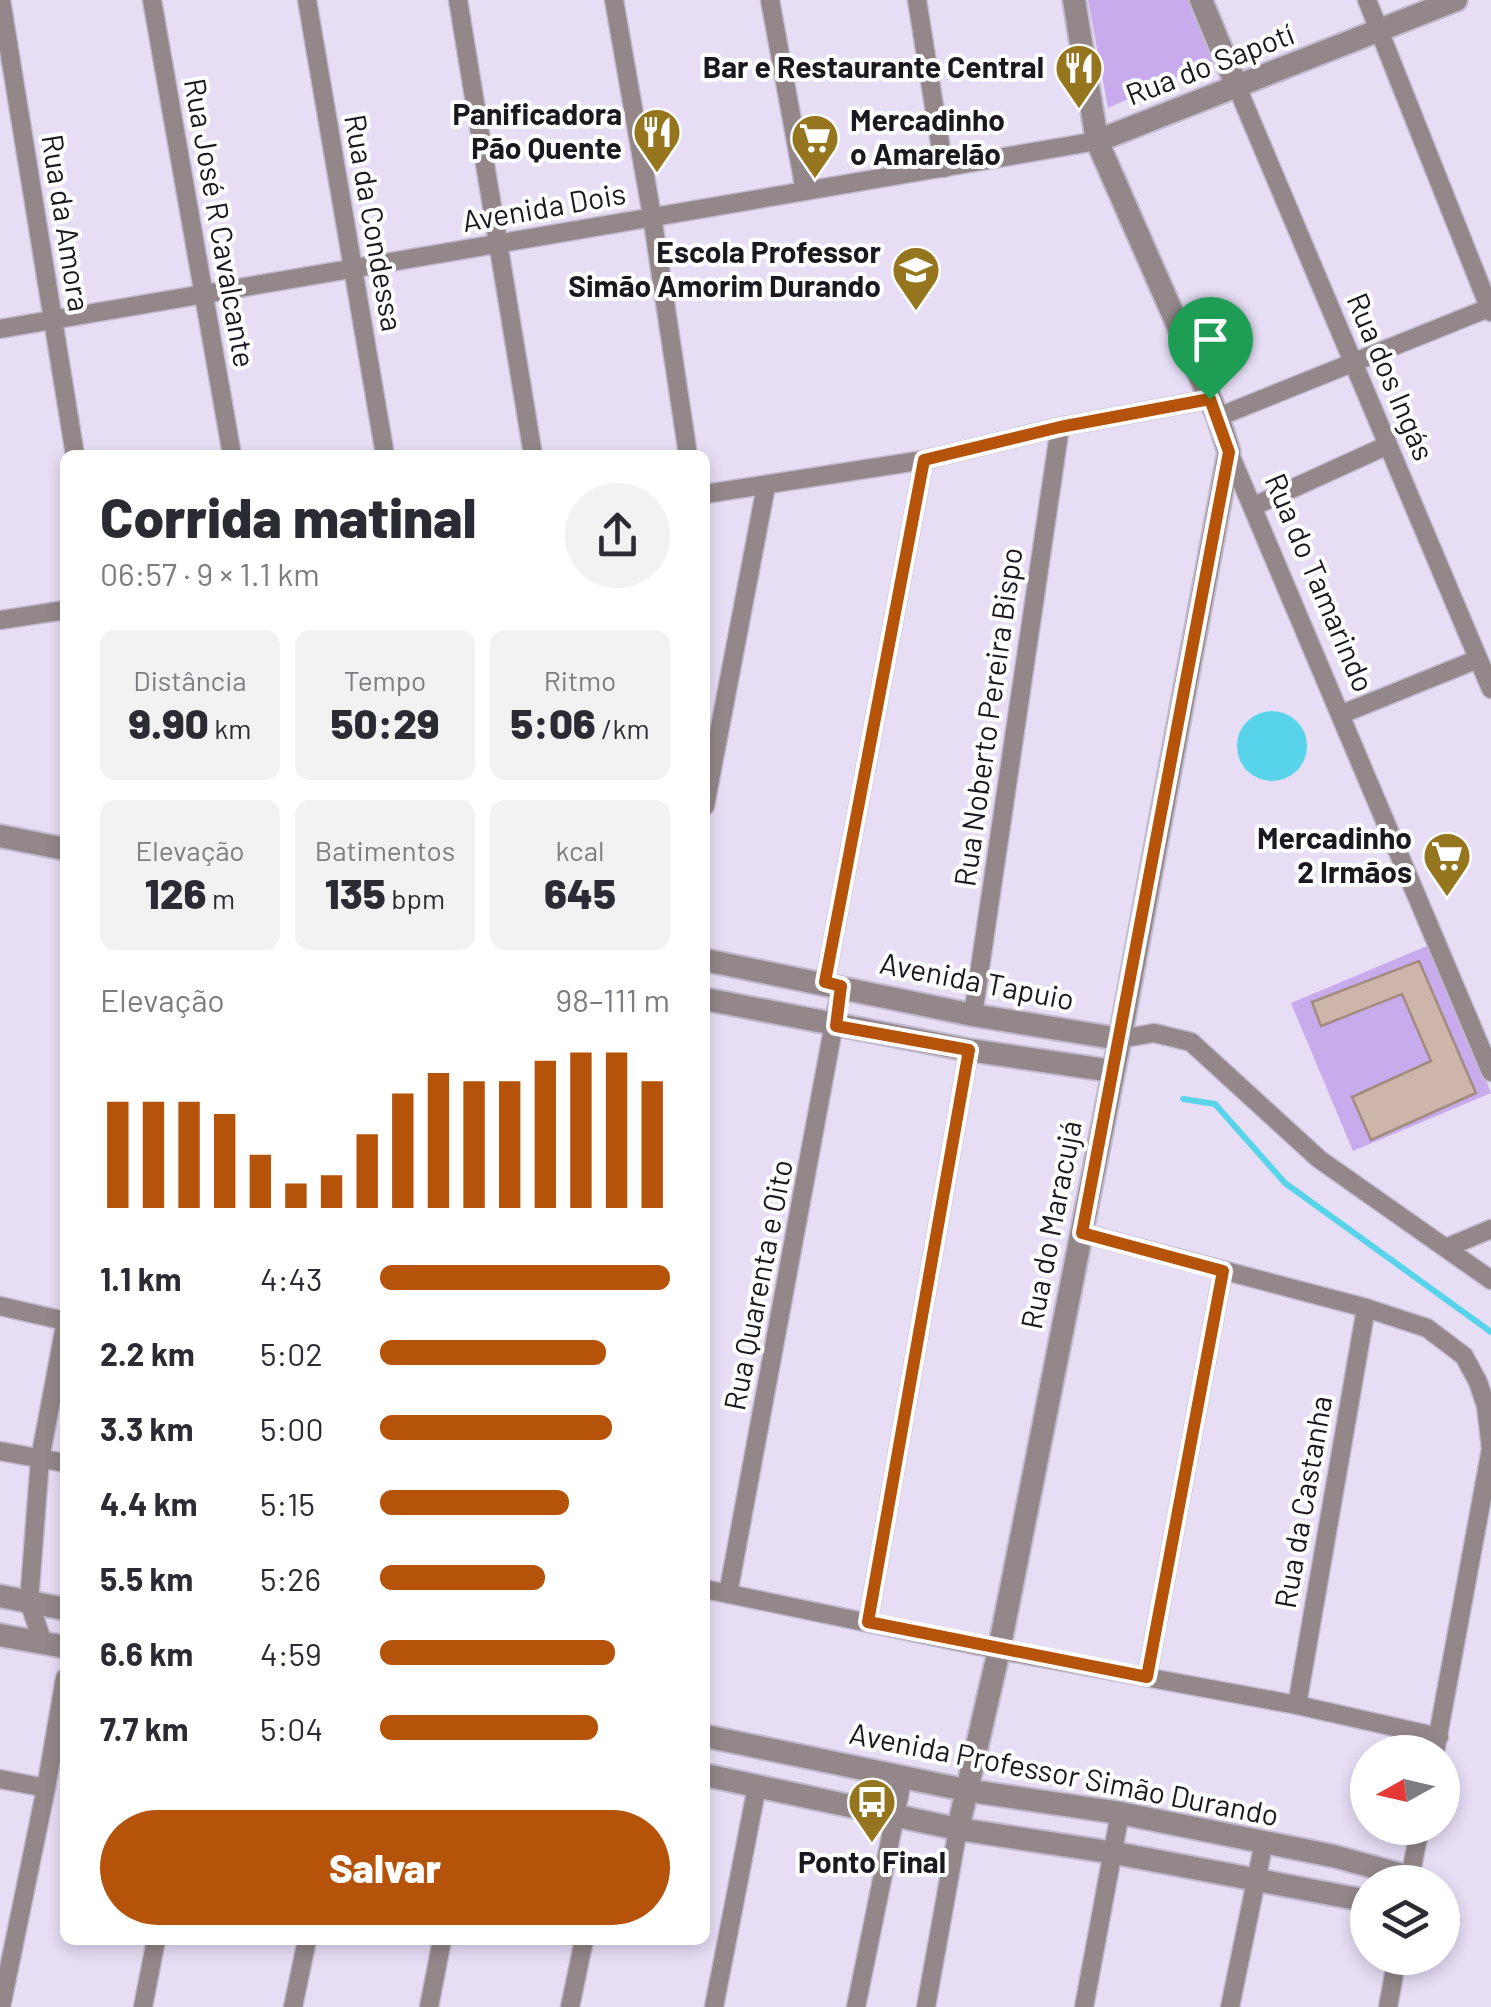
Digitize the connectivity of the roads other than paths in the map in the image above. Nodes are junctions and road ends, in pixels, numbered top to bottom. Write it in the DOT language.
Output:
graph roads {
  1 [pos="1,0"];
  2 [pos="152,0"];
  3 [pos="307,0"];
  4 [pos="458,0"];
  5 [pos="614,0"];
  6 [pos="770,0"];
  7 [pos="917,0"];
  8 [pos="1074,0"];
  9 [pos="1201,0"];
  10 [pos="1367,0"];
  11 [pos="1456,0"];
  12 [pos="1381,32"];
  13 [pos="1237,87"];
  14 [pos="1098,141"];
  15 [pos="944,168"];
  16 [pos="805,192"];
  17 [pos="652,216"];
  18 [pos="499,244"];
  19 [pos="353,271"];
  20 [pos="204,294"];
  21 [pos="1490,308"];
  22 [pos="54,319"];
  23 [pos="0,329"];
  24 [pos="1354,363"];
  25 [pos="1214,408"];
  26 [pos="1060,427"];
  27 [pos="1388,445"];
  28 [pos="74,450"];
  29 [pos="231,450"];
  30 [pos="384,450"];
  31 [pos="532,450"];
  32 [pos="687,450"];
  33 [pos="1229,452"];
  34 [pos="924,460"];
  35 [pos="766,486"];
  36 [pos="710,493"];
  37 [pos="1254,506"];
  38 [pos="60,611"];
  39 [pos="0,620"];
  40 [pos="1478,658"];
  41 [pos="1491,689"];
  42 [pos="1342,714"];
  43 [pos="710,780"];
  44 [pos="0,836"];
  45 [pos="60,848"];
  46 [pos="710,961"];
  47 [pos="833,984"];
  48 [pos="710,1000"];
  49 [pos="973,1015"];
  50 [pos="836,1026"];
  51 [pos="1120,1039"];
  52 [pos="969,1050"];
  53 [pos="1112,1071"];
  54 [pos="1491,1072"];
  55 [pos="1491,1229"];
  56 [pos="1082,1233"];
  57 [pos="1448,1247"];
  58 [pos="1223,1271"];
  59 [pos="1491,1280"];
  60 [pos="0,1306"];
  61 [pos="1366,1308"];
  62 [pos="60,1323"];
  63 [pos="60,1351"];
  64 [pos="0,1451"];
  65 [pos="40,1459"];
  66 [pos="60,1463"];
  67 [pos="710,1590"];
  68 [pos="728,1594"];
  69 [pos="0,1596"];
  70 [pos="30,1602"];
  71 [pos="60,1608"];
  72 [pos="868,1622"];
  73 [pos="0,1634"];
  74 [pos="54,1645"];
  75 [pos="999,1650"];
  76 [pos="1147,1677"];
  77 [pos="1297,1706"];
  78 [pos="60,1707"];
  79 [pos="1404,1735"];
  80 [pos="1439,1735"];
  81 [pos="710,1737"];
  82 [pos="710,1776"];
  83 [pos="903,1777"];
  84 [pos="0,1779"];
  85 [pos="757,1786"];
  86 [pos="46,1788"];
  87 [pos="965,1790"];
  88 [pos="1120,1813"];
  89 [pos="896,1816"];
  90 [pos="958,1829"];
  91 [pos="1264,1842"];
  92 [pos="1114,1852"];
  93 [pos="1362,1865"];
  94 [pos="1255,1880"];
  95 [pos="1350,1898"];
  96 [pos="155,1945"];
  97 [pos="306,1945"];
  98 [pos="441,1945"];
  99 [pos="583,1945"];
  100 [pos="1393,1975"];
  101 [pos="1,2007"];
  102 [pos="143,2007"];
  103 [pos="293,2007"];
  104 [pos="429,2007"];
  105 [pos="570,2007"];
  106 [pos="714,2007"];
  107 [pos="856,2007"];
  108 [pos="926,2007"];
  109 [pos="1084,2007"];
  110 [pos="1230,2007"];
  111 [pos="1388,2007"];
  1 -- 22 [label="street, Rua da Amora"];
  2 -- 20 [label="street, Rua José R Cavalcante"];
  3 -- 19 [label="street, Rua da Condessa"];
  4 -- 18 [label="street"];
  5 -- 17 [label="street"];
  6 -- 16 [label="street"];
  7 -- 15 [label="street"];
  8 -- 14 [label="street, Rua do Tamarindo"];
  9 -- 13 [label="street"];
  10 -- 12 [label="street"];
  11 -- 12 [label="street, Rua do Sapotí"];
  12 -- 13 [label="street, Rua do Sapotí"];
  12 -- 21 [label="street"];
  13 -- 14 [label="street, Rua do Sapotí"];
  13 -- 24 [label="street, Rua dos Ingás"];
  14 -- 15 [label="street, Avenida Dois"];
  14 -- 25 [label="street, Rua do Tamarindo"];
  15 -- 16 [label="street, Avenida Dois"];
  16 -- 17 [label="street, Avenida Dois"];
  17 -- 18 [label="street, Avenida Dois"];
  17 -- 32 [label="street"];
  18 -- 19 [label="street, Avenida Dois"];
  18 -- 31 [label="street"];
  19 -- 20 [label="street, Avenida Dois"];
  19 -- 30 [label="street, Rua da Condessa"];
  20 -- 22 [label="street, Avenida Dois"];
  20 -- 29 [label="street, Rua José R Cavalcante"];
  21 -- 24 [label="street"];
  22 -- 23 [label="street, Avenida Dois"];
  22 -- 28 [label="street, Rua da Amora"];
  24 -- 25 [label="street"];
  24 -- 27 [label="street, Rua dos Ingás"];
  25 -- 26 [label="street"];
  25 -- 33 [label="street, Rua do Tamarindo"];
  26 -- 34 [label="street"];
  26 -- 49 [label="street, Rua Noberto Pereira Bispo"];
  27 -- 37 [label="street"];
  27 -- 40 [label="street, Rua dos Ingás"];
  33 -- 37 [label="street, Rua do Tamarindo"];
  33 -- 51 [label="street, Rua do Maracujá"];
  34 -- 35 [label="street"];
  34 -- 47 [label="street, Rua Quarenta e Oito"];
  35 -- 36 [label="street"];
  35 -- 43 [label="street"];
  37 -- 42 [label="street, Rua do Tamarindo"];
  38 -- 39 [label="street"];
  40 -- 41 [label="street, Rua dos Ingás"];
  40 -- 42 [label="street"];
  42 -- 54 [label="street, Rua do Tamarindo"];
  44 -- 45 [label="street"];
  46 -- 47 [label="street, Avenida Tapuio"];
  47 -- 49 [label="street, Avenida Tapuio"];
  47 -- 50 [label="street, Rua Quarenta e Oito"];
  48 -- 50 [label="street"];
  49 -- 51 [label="street, Avenida Tapuio"];
  50 -- 52 [label="street"];
  50 -- 68 [label="street, Rua Quarenta e Oito"];
  51 -- 53 [label="street, Rua do Maracujá"];
  51 -- 57 [label="street"];
  52 -- 53 [label="street"];
  52 -- 72 [label="street"];
  53 -- 56 [label="street, Rua do Maracujá"];
  55 -- 57 [label="street"];
  56 -- 58 [label="street"];
  56 -- 75 [label="street, Rua do Maracujá"];
  57 -- 59 [label="street"];
  58 -- 61 [label="street"];
  58 -- 76 [label="street"];
  60 -- 62 [label="street"];
  61 -- 77 [label="street, Rua da Castanha"];
  61 -- 80 [label="street"];
  63 -- 65 [label="street"];
  64 -- 65 [label="street"];
  65 -- 66 [label="street"];
  65 -- 70 [label="street"];
  67 -- 68 [label="street"];
  68 -- 72 [label="street"];
  69 -- 70 [label="street"];
  70 -- 71 [label="street"];
  70 -- 74 [label="street"];
  72 -- 75 [label="street"];
  73 -- 74 [label="street"];
  75 -- 76 [label="street"];
  75 -- 87 [label="street, Rua do Maracujá"];
  76 -- 77 [label="street"];
  77 -- 79 [label="street"];
  78 -- 86 [label="street"];
  81 -- 83 [label="street, Avenida Professor Simão Durando"];
  82 -- 85 [label="street"];
  83 -- 87 [label="street, Avenida Professor Simão Durando"];
  83 -- 89 [label="street"];
  84 -- 86 [label="street"];
  85 -- 89 [label="street"];
  85 -- 106 [label="street"];
  86 -- 101 [label="street"];
  87 -- 88 [label="street, Avenida Professor Simão Durando"];
  87 -- 90 [label="street, Rua do Maracujá"];
  88 -- 91 [label="street, Avenida Professor Simão Durando"];
  88 -- 92 [label="street"];
  89 -- 90 [label="street"];
  89 -- 107 [label="street"];
  90 -- 92 [label="street"];
  90 -- 108 [label="street, Rua do Maracujá"];
  91 -- 93 [label="street, Avenida Professor Simão Durando"];
  91 -- 94 [label="street"];
  92 -- 94 [label="street"];
  92 -- 109 [label="street"];
  94 -- 95 [label="street"];
  94 -- 110 [label="street"];
  96 -- 102 [label="street"];
  97 -- 103 [label="street"];
  98 -- 104 [label="street"];
  99 -- 105 [label="street"];
  100 -- 111 [label="street"];
}
